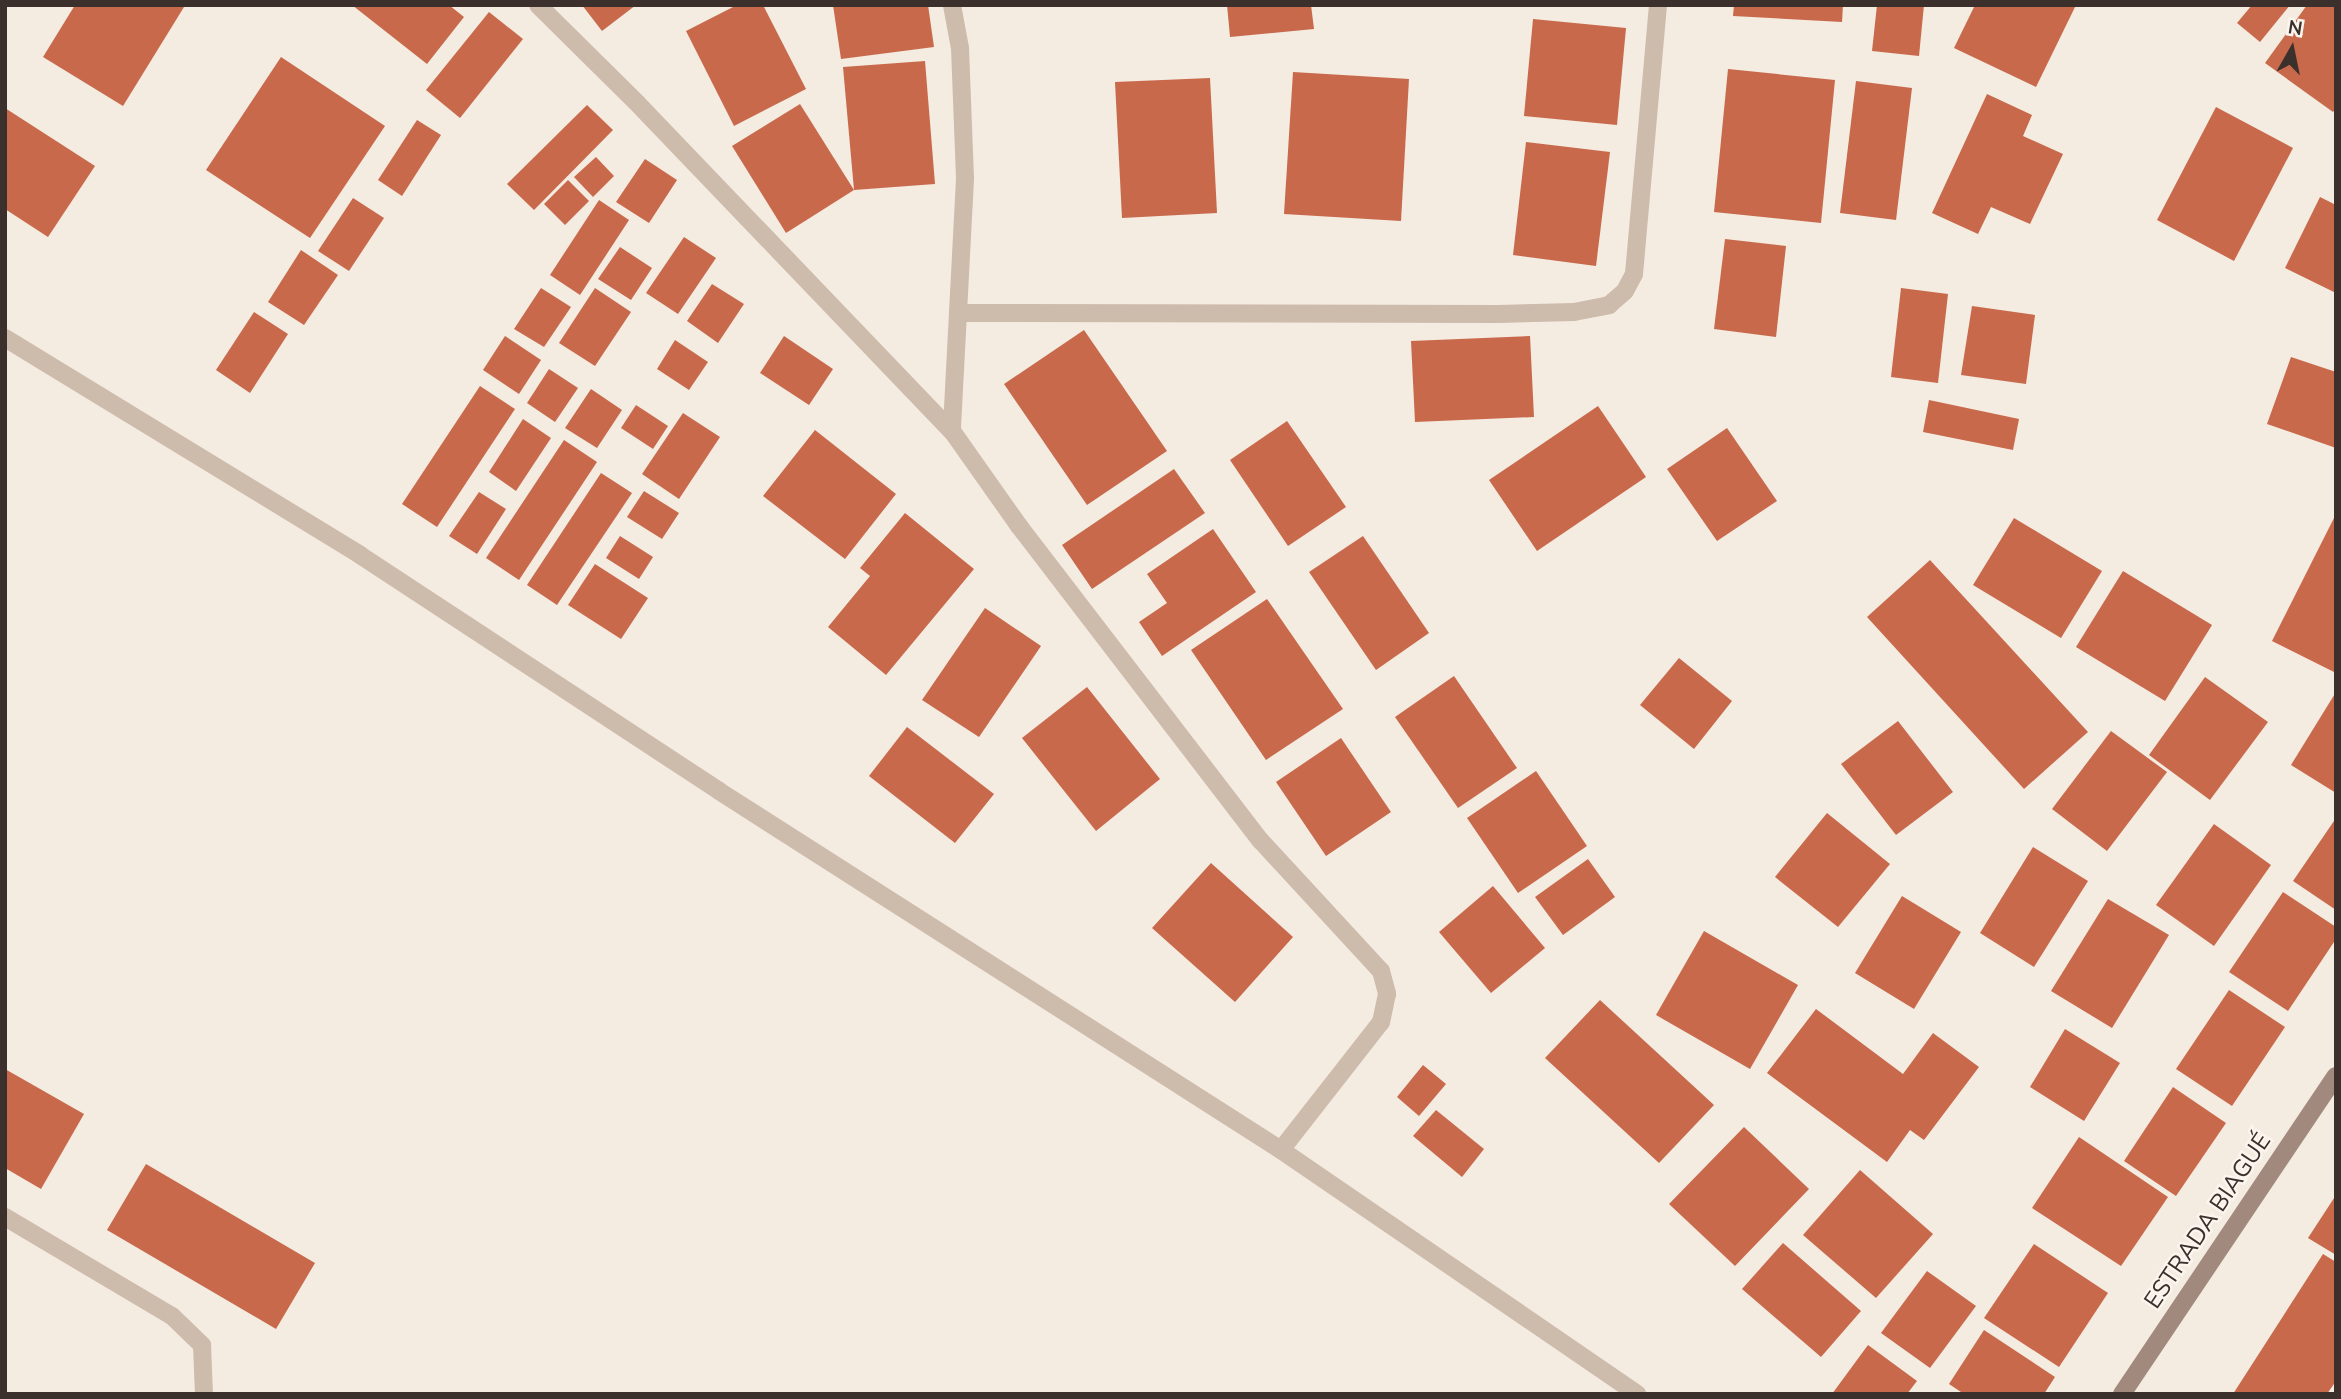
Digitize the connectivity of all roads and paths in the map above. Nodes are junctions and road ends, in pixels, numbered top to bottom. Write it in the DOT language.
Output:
graph roads {
  1 [pos="538,5"];
  2 [pos="952,5"];
  3 [pos="1658,5"];
  4 [pos="958,313"];
  5 [pos="5,338"];
  6 [pos="952,431"];
  7 [pos="2336,1076"];
  8 [pos="1280,1150"];
  9 [pos="5,1217"];
  10 [pos="204,1394"];
  11 [pos="1638,1394"];
  12 [pos="2122,1394"];
  1 -- 6 [label="street"];
  2 -- 4 [label="street"];
  3 -- 4 [label="street"];
  4 -- 6 [label="street"];
  5 -- 8 [label="street"];
  6 -- 8 [label="street"];
  7 -- 12 [label="main road, ESTRADA BIAGUÉ"];
  8 -- 11 [label="street"];
  9 -- 10 [label="street"];
}
